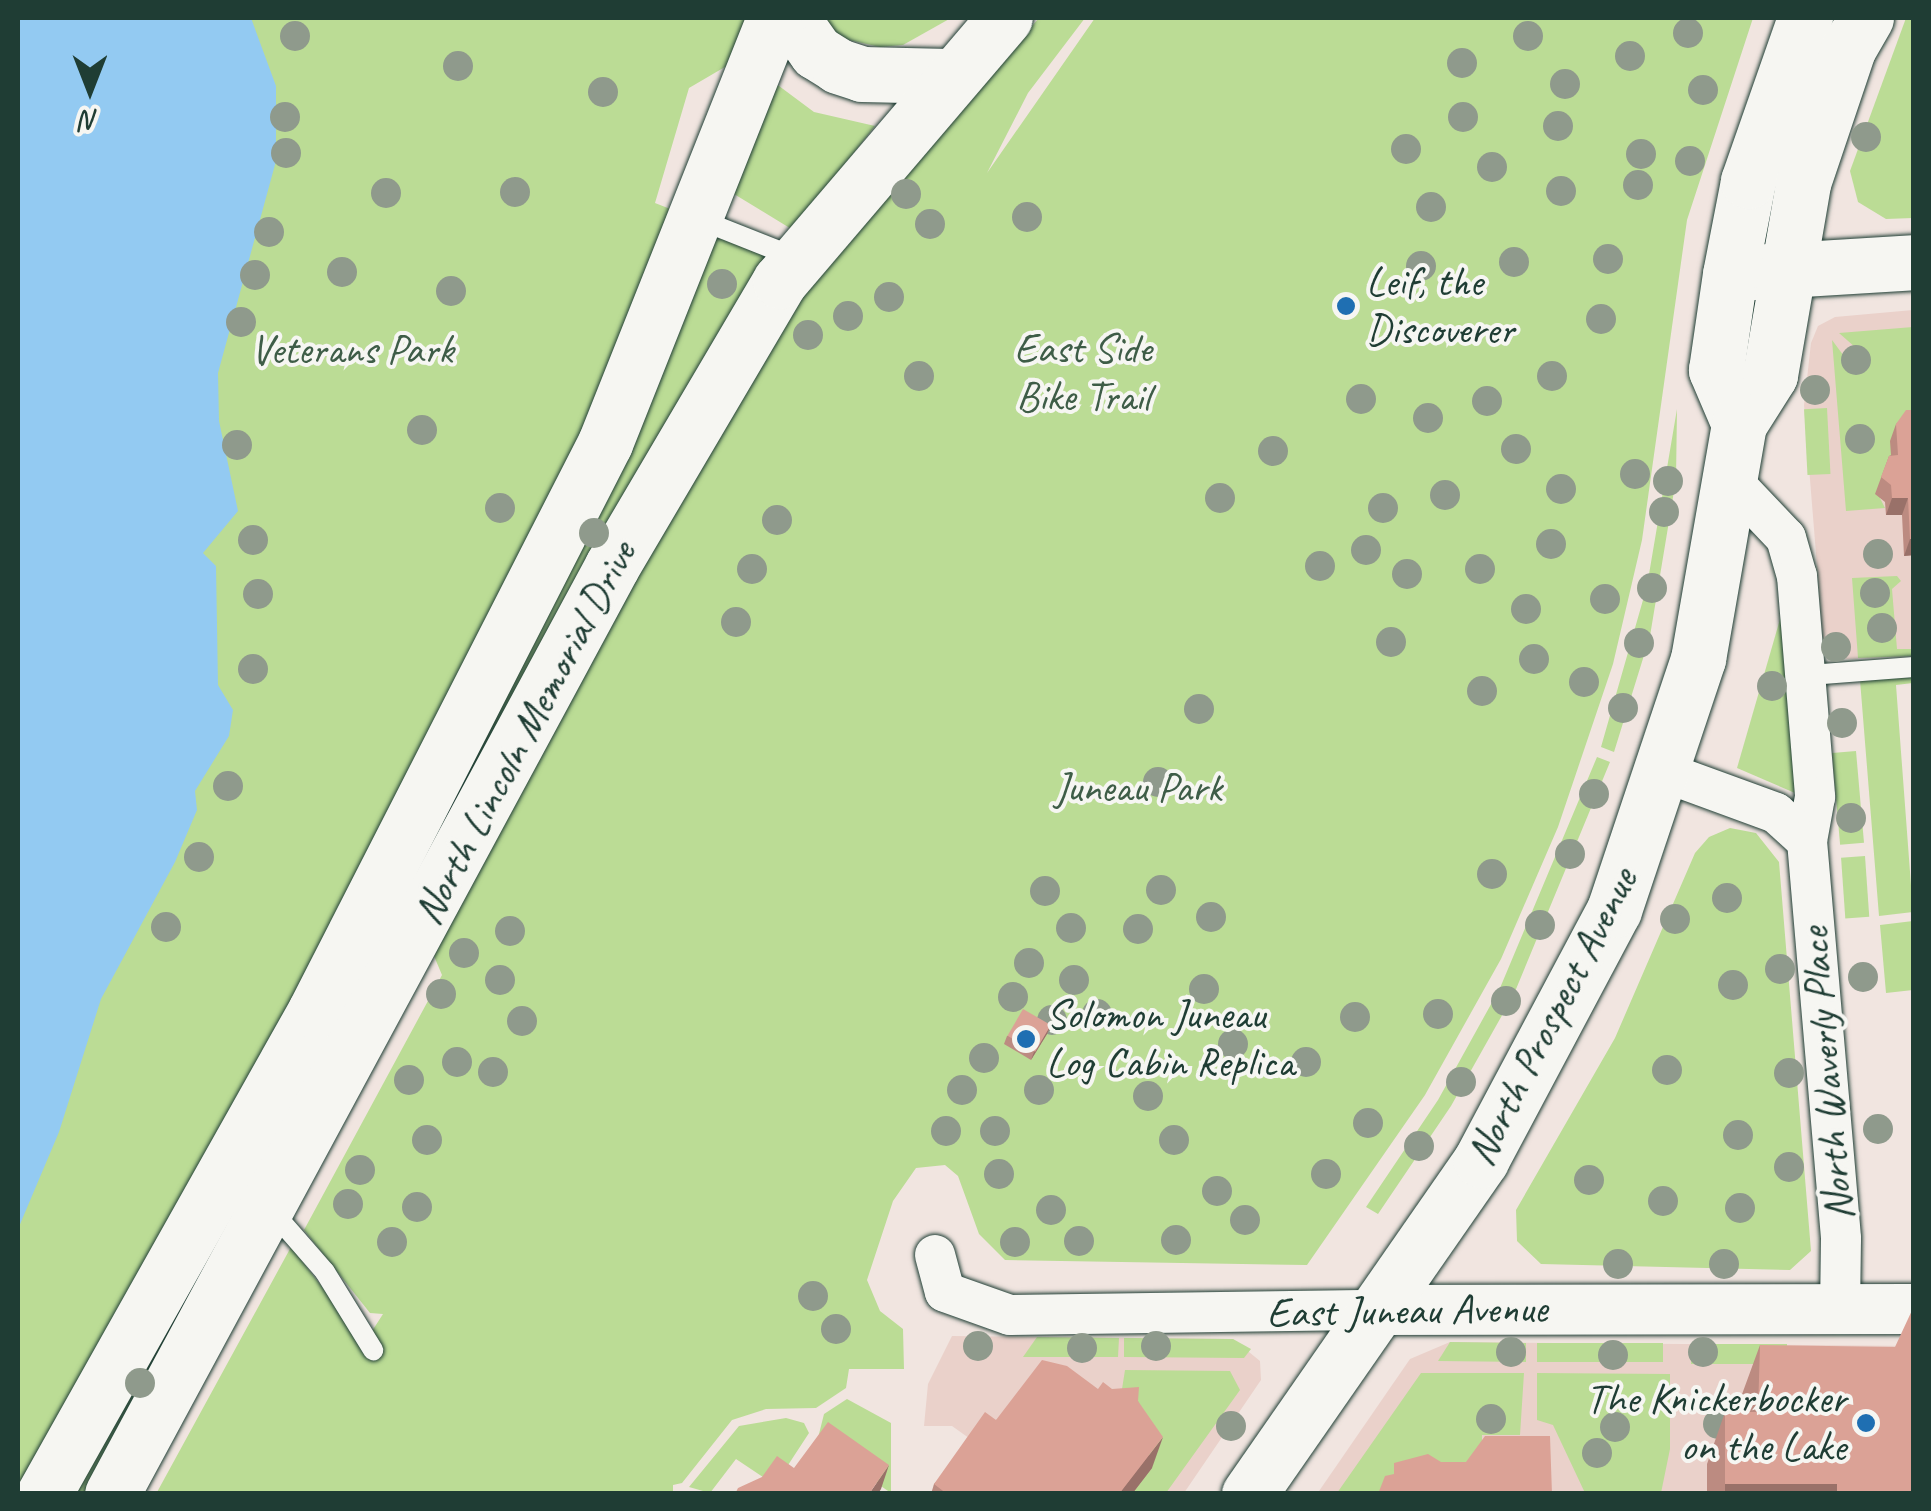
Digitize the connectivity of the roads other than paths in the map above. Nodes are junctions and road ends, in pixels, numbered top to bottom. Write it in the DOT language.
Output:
graph roads {
  1 [pos="774,18"];
  2 [pos="792,18"];
  3 [pos="1005,18"];
  4 [pos="1804,18"];
  5 [pos="1866,18"];
  6 [pos="961,52"];
  7 [pos="698,219"];
  8 [pos="798,259"];
  9 [pos="1914,262"];
  10 [pos="1786,270"];
  11 [pos="1730,274"];
  12 [pos="1738,424"];
  13 [pos="1730,479"];
  14 [pos="1914,667"];
  15 [pos="1810,676"];
  16 [pos="1664,772"];
  17 [pos="1807,841"];
  18 [pos="270,1208"];
  19 [pos="935,1255"];
  20 [pos="1840,1308"];
  21 [pos="1914,1309"];
  22 [pos="1379,1310"];
  23 [pos="373,1350"];
  24 [pos="44,1494"];
  25 [pos="112,1494"];
  26 [pos="1249,1494"];
  1 -- 7 [label="main road, North Lincoln Memorial Drive"];
  2 -- 6 [label="main road"];
  3 -- 6 [label="main road, North Lincoln Memorial Drive"];
  4 -- 11 [label="main road"];
  5 -- 10 [label="main road, North Prospect Avenue"];
  6 -- 8 [label="main road, North Lincoln Memorial Drive"];
  7 -- 8 [label="lane"];
  7 -- 24 [label="main road, North Lincoln Memorial Drive"];
  8 -- 18 [label="main road, North Lincoln Memorial Drive"];
  9 -- 10 [label="main road"];
  10 -- 11 [label="main road"];
  10 -- 12 [label="main road, North Prospect Avenue"];
  11 -- 12 [label="main road"];
  12 -- 13 [label="main road, North Prospect Avenue"];
  13 -- 15 [label="street, North Waverly Place"];
  13 -- 16 [label="main road, North Prospect Avenue"];
  14 -- 15 [label="lane"];
  15 -- 17 [label="street, North Waverly Place"];
  16 -- 17 [label="street"];
  16 -- 22 [label="main road, North Prospect Avenue"];
  17 -- 20 [label="street, North Waverly Place"];
  18 -- 23 [label="lane"];
  18 -- 25 [label="main road, North Lincoln Memorial Drive"];
  19 -- 22 [label="street, East Juneau Avenue"];
  20 -- 21 [label="street, East Juneau Avenue"];
  20 -- 22 [label="street, East Juneau Avenue"];
  22 -- 26 [label="main road, North Prospect Avenue"];
}
